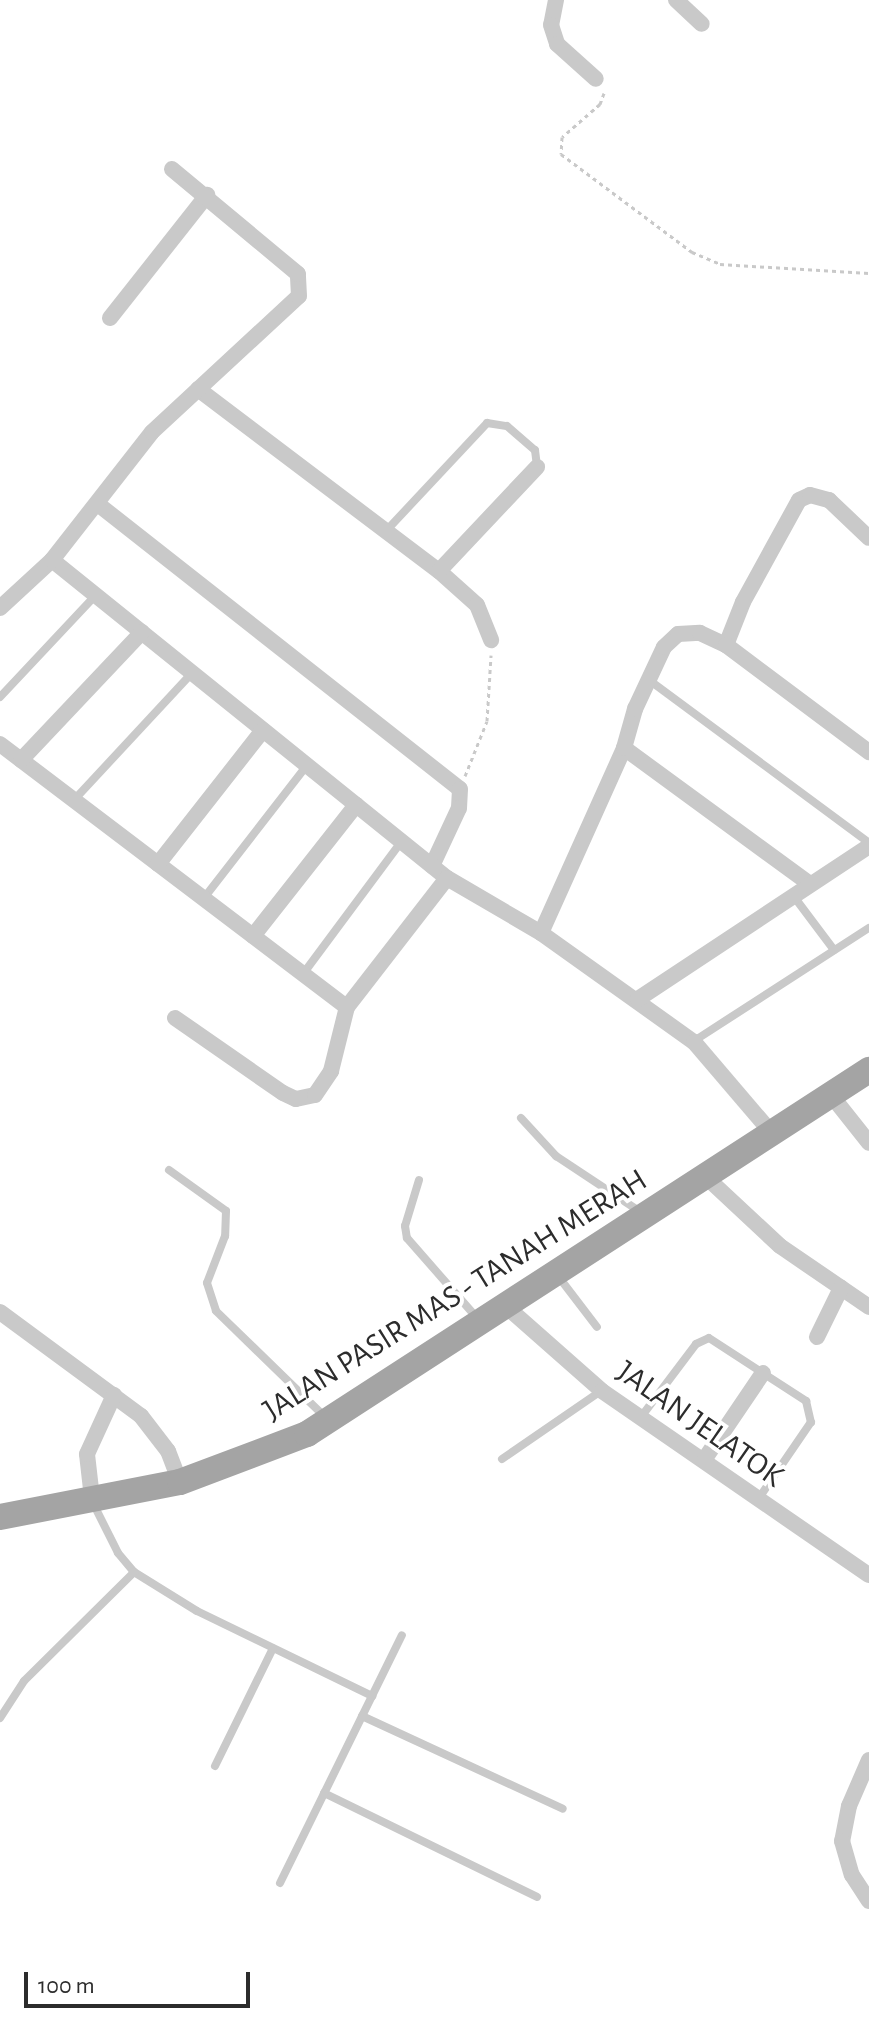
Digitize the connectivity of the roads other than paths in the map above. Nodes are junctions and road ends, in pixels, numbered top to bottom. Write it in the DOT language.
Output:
graph roads {
  1 [pos="556,0"];
  2 [pos="676,0"];
  3 [pos="702,24"];
  4 [pos="596,79"];
  5 [pos="172,169"];
  6 [pos="207,195"];
  7 [pos="110,318"];
  8 [pos="198,389"];
  9 [pos="537,467"];
  10 [pos="99,505"];
  11 [pos="386,531"];
  12 [pos="869,538"];
  13 [pos="52,560"];
  14 [pos="439,571"];
  15 [pos="96,595"];
  16 [pos="0,608"];
  17 [pos="142,632"];
  18 [pos="491,640"];
  19 [pos="726,645"];
  20 [pos="192,673"];
  21 [pos="649,679"];
  22 [pos="0,697"];
  23 [pos="263,730"];
  24 [pos="624,748"];
  25 [pos="869,752"];
  26 [pos="7,755"];
  27 [pos="307,765"];
  28 [pos="74,800"];
  29 [pos="356,805"];
  30 [pos="402,841"];
  31 [pos="869,844"];
  32 [pos="158,864"];
  33 [pos="432,866"];
  34 [pos="447,878"];
  35 [pos="807,882"];
  36 [pos="792,893"];
  37 [pos="204,898"];
  38 [pos="869,928"];
  39 [pos="541,933"];
  40 [pos="253,936"];
  41 [pos="834,950"];
  42 [pos="303,974"];
  43 [pos="638,999"];
  44 [pos="347,1007"];
  45 [pos="175,1018"];
  46 [pos="694,1042"];
  47 [pos="869,1070"];
  48 [pos="831,1095"];
  49 [pos="521,1118"];
  50 [pos="771,1132"];
  51 [pos="869,1143"];
  52 [pos="169,1170"];
  53 [pos="706,1177"];
  54 [pos="419,1180"];
  55 [pos="647,1217"];
  56 [pos="557,1276"];
  57 [pos="841,1288"];
  58 [pos="869,1307"];
  59 [pos="508,1308"];
  60 [pos="0,1312"];
  61 [pos="482,1325"];
  62 [pos="597,1327"];
  63 [pos="817,1337"];
  64 [pos="763,1373"];
  65 [pos="602,1391"];
  66 [pos="114,1395"];
  67 [pos="641,1417"];
  68 [pos="329,1421"];
  69 [pos="502,1459"];
  70 [pos="704,1460"];
  71 [pos="180,1482"];
  72 [pos="92,1498"];
  73 [pos="759,1498"];
  74 [pos="0,1517"];
  75 [pos="134,1572"];
  76 [pos="869,1575"];
  77 [pos="402,1635"];
  78 [pos="273,1648"];
  79 [pos="372,1696"];
  80 [pos="362,1716"];
  81 [pos="0,1718"];
  82 [pos="869,1760"];
  83 [pos="215,1766"];
  84 [pos="324,1793"];
  85 [pos="563,1809"];
  86 [pos="280,1883"];
  87 [pos="537,1897"];
  88 [pos="869,1901"];
  1 -- 4 [label="street"];
  2 -- 3 [label="street"];
  5 -- 6 [label="street"];
  6 -- 7 [label="street"];
  6 -- 8 [label="street"];
  8 -- 10 [label="street"];
  8 -- 11 [label="street"];
  9 -- 11 [label="lane"];
  9 -- 14 [label="street"];
  10 -- 13 [label="street"];
  10 -- 33 [label="street"];
  11 -- 14 [label="street"];
  12 -- 19 [label="street"];
  13 -- 15 [label="street"];
  13 -- 16 [label="street"];
  14 -- 18 [label="street"];
  15 -- 17 [label="street"];
  15 -- 22 [label="lane"];
  17 -- 20 [label="street"];
  17 -- 26 [label="street"];
  19 -- 21 [label="street"];
  19 -- 25 [label="street"];
  20 -- 23 [label="street"];
  20 -- 28 [label="lane"];
  21 -- 24 [label="street"];
  21 -- 31 [label="lane"];
  23 -- 27 [label="street"];
  23 -- 32 [label="street"];
  24 -- 35 [label="street"];
  24 -- 39 [label="street"];
  26 -- 28 [label="street"];
  27 -- 29 [label="street"];
  27 -- 37 [label="lane"];
  28 -- 32 [label="street"];
  29 -- 30 [label="street"];
  29 -- 40 [label="street"];
  30 -- 33 [label="street"];
  30 -- 42 [label="lane"];
  31 -- 35 [label="street"];
  32 -- 37 [label="street"];
  33 -- 34 [label="street"];
  34 -- 39 [label="street"];
  34 -- 44 [label="street"];
  35 -- 36 [label="street"];
  36 -- 41 [label="lane"];
  36 -- 43 [label="street"];
  37 -- 40 [label="street"];
  38 -- 41 [label="lane"];
  39 -- 43 [label="street"];
  40 -- 42 [label="street"];
  41 -- 46 [label="lane"];
  42 -- 44 [label="street"];
  43 -- 46 [label="street"];
  44 -- 45 [label="street"];
  46 -- 50 [label="street"];
  47 -- 48 [label="main road, JALAN PASIR MAS - TANAH MERAH"];
  48 -- 50 [label="main road, JALAN PASIR MAS - TANAH MERAH"];
  48 -- 51 [label="street"];
  49 -- 55 [label="lane"];
  50 -- 53 [label="main road, JALAN PASIR MAS - TANAH MERAH"];
  52 -- 68 [label="lane"];
  53 -- 55 [label="main road, JALAN PASIR MAS - TANAH MERAH"];
  53 -- 57 [label="street"];
  54 -- 61 [label="lane"];
  55 -- 56 [label="main road, JALAN PASIR MAS - TANAH MERAH"];
  56 -- 59 [label="main road, JALAN PASIR MAS - TANAH MERAH"];
  56 -- 62 [label="lane"];
  57 -- 58 [label="street"];
  57 -- 63 [label="street"];
  59 -- 61 [label="main road, JALAN PASIR MAS - TANAH MERAH"];
  59 -- 65 [label="street, JALAN JELATOK"];
  60 -- 66 [label="street"];
  61 -- 68 [label="main road, JALAN PASIR MAS - TANAH MERAH"];
  64 -- 67 [label="lane"];
  64 -- 70 [label="street"];
  64 -- 73 [label="lane"];
  65 -- 67 [label="street, JALAN JELATOK"];
  65 -- 69 [label="lane"];
  66 -- 71 [label="street"];
  66 -- 72 [label="street"];
  67 -- 70 [label="street, JALAN JELATOK"];
  68 -- 71 [label="main road, JALAN PASIR MAS - TANAH MERAH"];
  70 -- 73 [label="street, JALAN JELATOK"];
  71 -- 72 [label="main road, JALAN PASIR MAS - TANAH MERAH"];
  72 -- 74 [label="main road, JALAN PASIR MAS - TANAH MERAH"];
  72 -- 75 [label="lane"];
  73 -- 76 [label="street, JALAN JELATOK"];
  75 -- 78 [label="lane"];
  75 -- 81 [label="lane"];
  77 -- 79 [label="lane"];
  78 -- 79 [label="lane"];
  78 -- 83 [label="lane"];
  79 -- 80 [label="lane"];
  80 -- 84 [label="lane"];
  80 -- 85 [label="lane"];
  82 -- 88 [label="street"];
  84 -- 86 [label="lane"];
  84 -- 87 [label="lane"];
}
